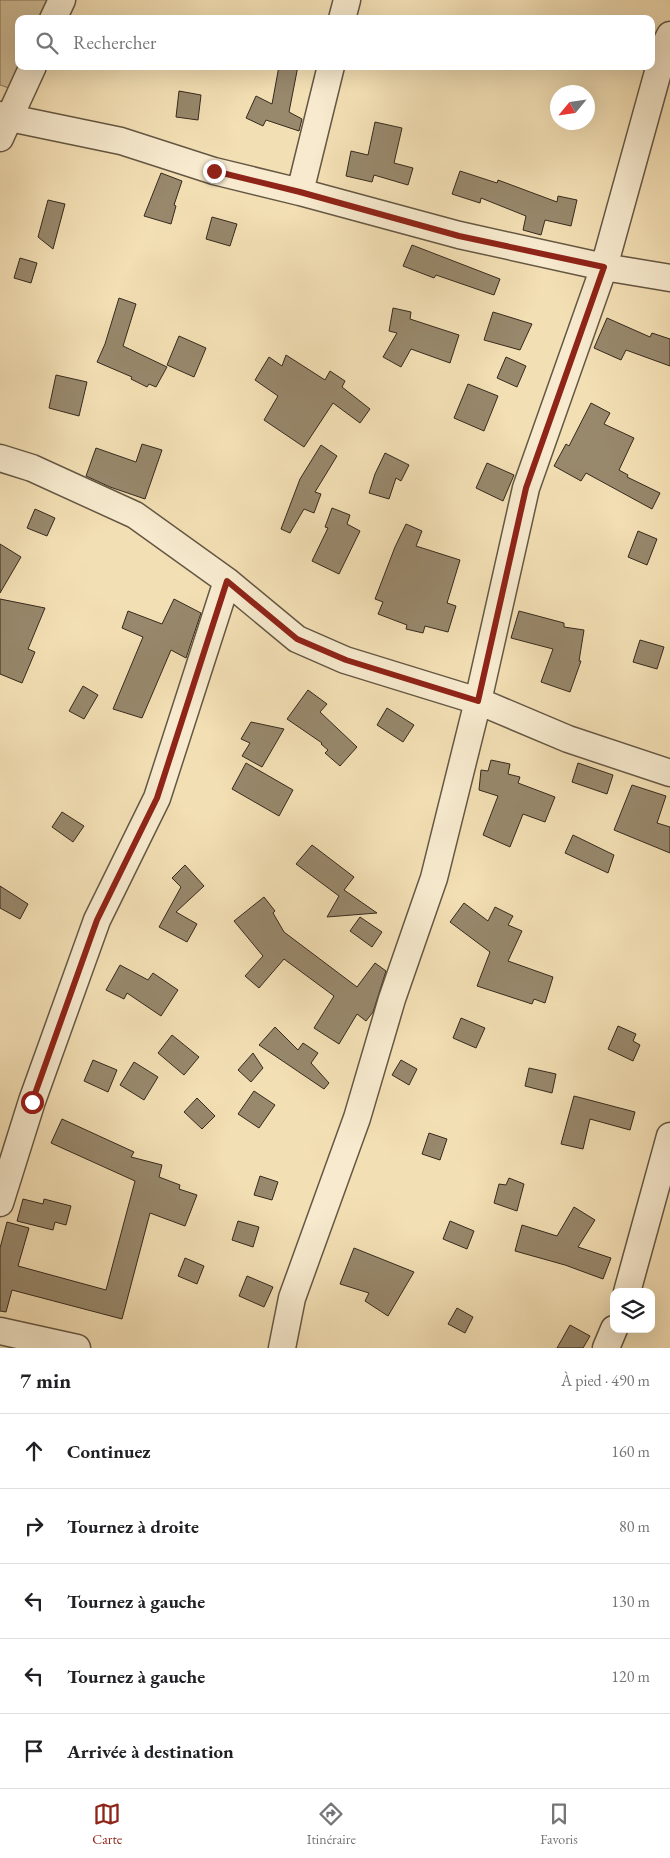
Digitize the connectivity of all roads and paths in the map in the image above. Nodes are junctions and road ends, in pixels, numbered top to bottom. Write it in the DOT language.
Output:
graph roads {
  1 [pos="62,0"];
  2 [pos="347,0"];
  3 [pos="55,15"];
  4 [pos="343,15"];
  5 [pos="670,35"];
  6 [pos="31,70"];
  7 [pos="330,70"];
  8 [pos="3,124"];
  9 [pos="300,192"];
  10 [pos="604,267"];
  11 [pos="670,278"];
  12 [pos="0,458"];
  13 [pos="227,581"];
  14 [pos="478,701"];
  15 [pos="670,773"];
  16 [pos="670,1136"];
  17 [pos="0,1203"];
  18 [pos="628,1288"];
  19 [pos="0,1331"];
  20 [pos="612,1333"];
  21 [pos="77,1348"];
  22 [pos="282,1348"];
  23 [pos="606,1348"];
  1 -- 3 [label="street"];
  2 -- 4 [label="street"];
  5 -- 10 [label="street"];
  6 -- 8 [label="street"];
  7 -- 9 [label="street"];
  8 -- 9 [label="street"];
  9 -- 10 [label="street"];
  10 -- 11 [label="street"];
  10 -- 14 [label="street"];
  12 -- 13 [label="street"];
  13 -- 14 [label="street"];
  13 -- 17 [label="street"];
  14 -- 15 [label="street"];
  14 -- 22 [label="street"];
  16 -- 18 [label="street"];
  19 -- 21 [label="street"];
  20 -- 23 [label="street"];
}
